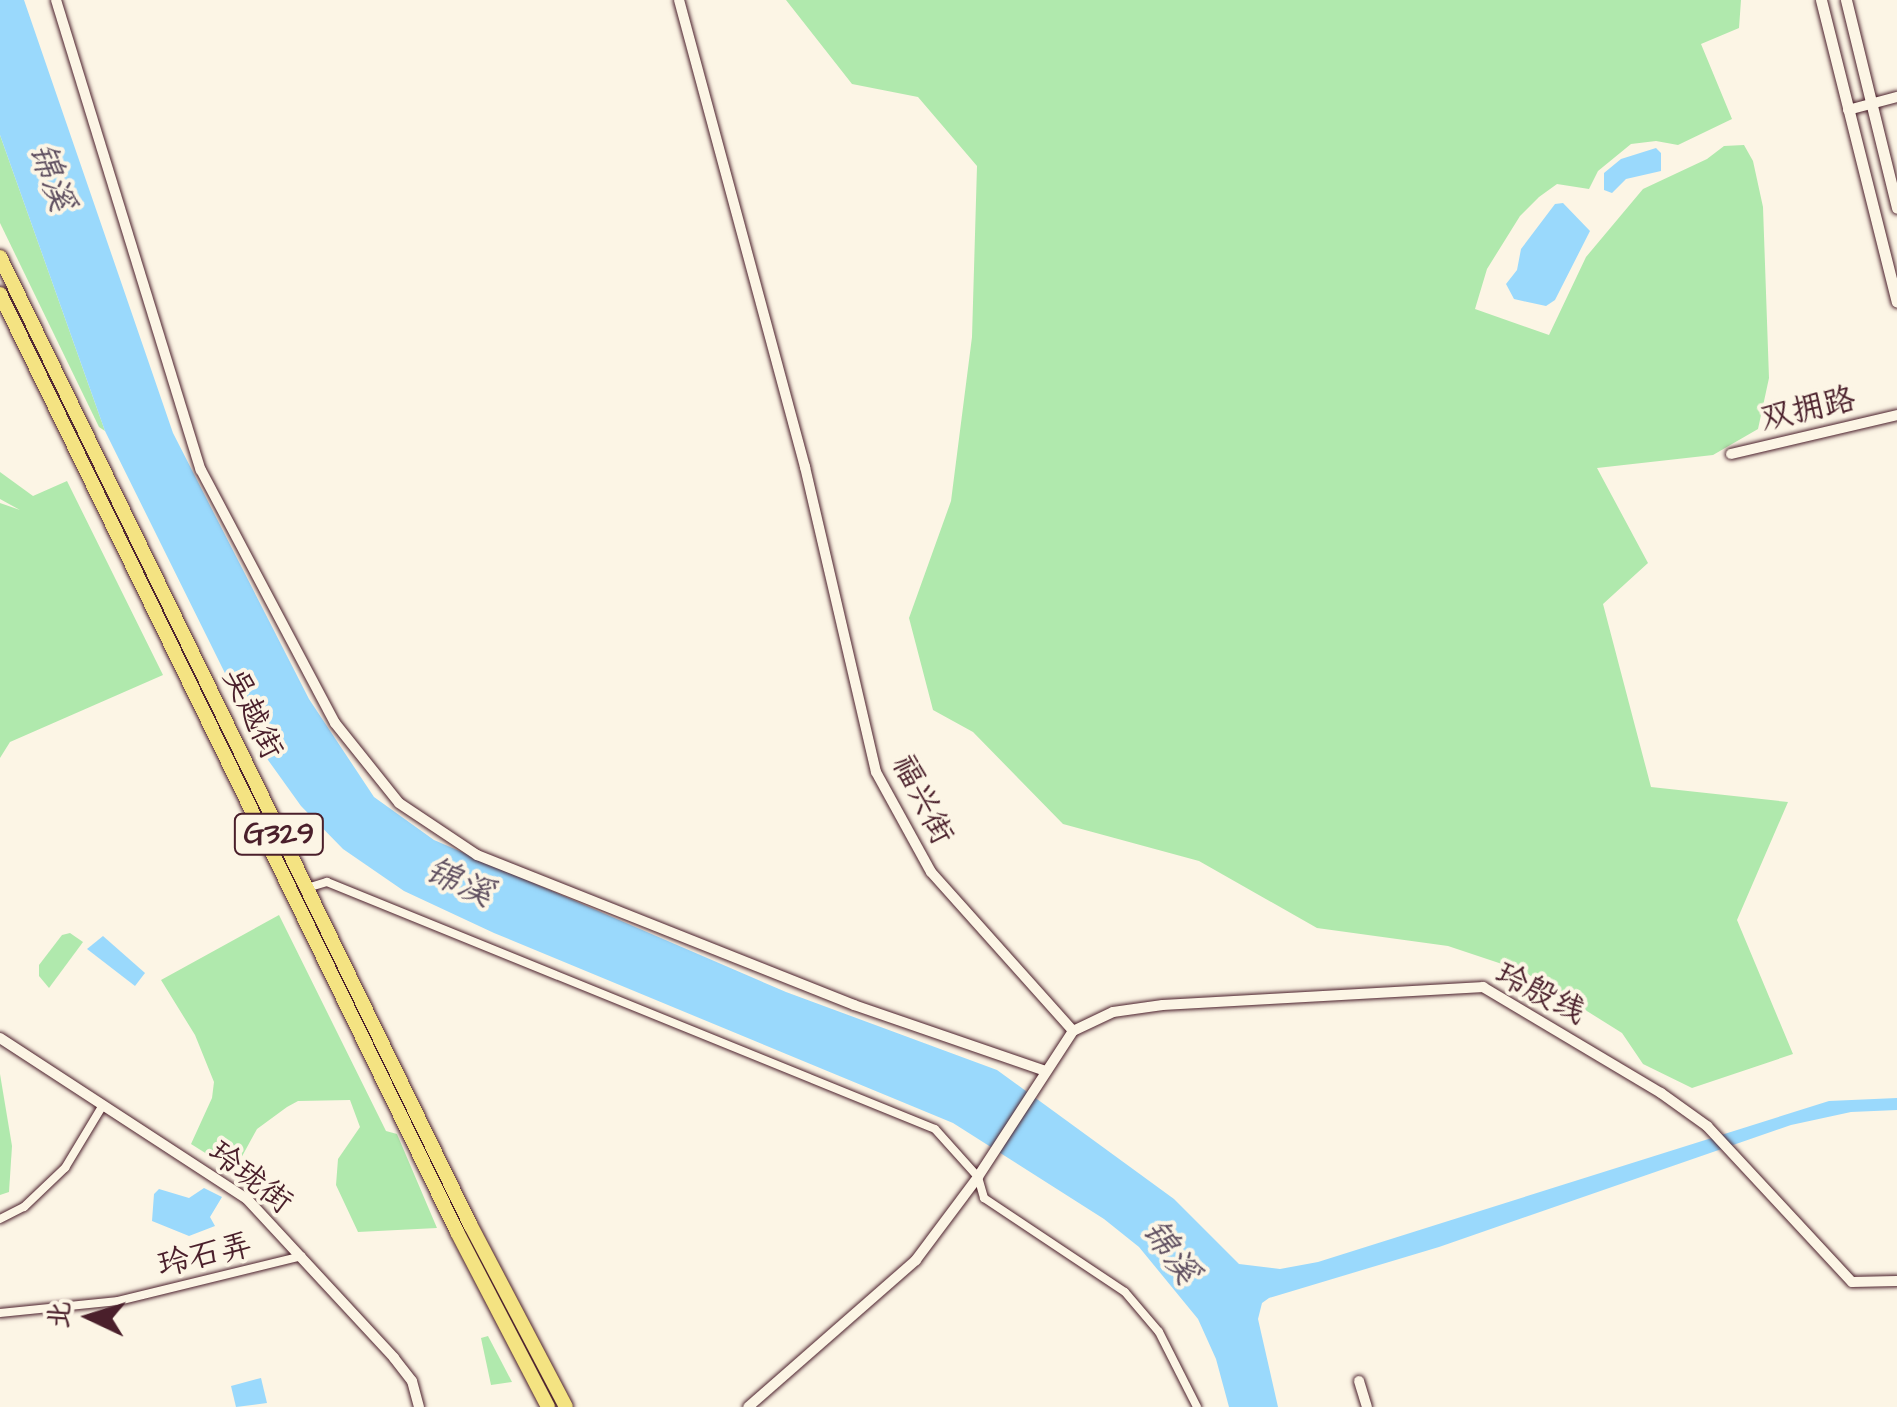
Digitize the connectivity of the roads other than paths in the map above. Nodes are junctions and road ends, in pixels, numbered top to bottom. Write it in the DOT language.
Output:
graph roads {
  1 [pos="56,0"];
  2 [pos="679,0"];
  3 [pos="1822,0"];
  4 [pos="1846,0"];
  5 [pos="1897,97"];
  6 [pos="1871,104"];
  7 [pos="1848,110"];
  8 [pos="1897,208"];
  9 [pos="0,258"];
  10 [pos="0,294"];
  11 [pos="1897,302"];
  12 [pos="1897,416"];
  13 [pos="1731,454"];
  14 [pos="305,888"];
  15 [pos="1073,1031"];
  16 [pos="0,1038"];
  17 [pos="1046,1071"];
  18 [pos="102,1104"];
  19 [pos="978,1176"];
  20 [pos="0,1219"];
  21 [pos="302,1256"];
  22 [pos="1897,1280"];
  23 [pos="0,1313"];
  24 [pos="1359,1381"];
  25 [pos="419,1407"];
  26 [pos="548,1407"];
  27 [pos="566,1407"];
  28 [pos="748,1407"];
  29 [pos="1196,1407"];
  30 [pos="1366,1407"];
  1 -- 17 [label="street"];
  2 -- 15 [label="street, 福兴街"];
  3 -- 7 [label="main road"];
  4 -- 6 [label="main road"];
  5 -- 6 [label="street"];
  6 -- 7 [label="street"];
  6 -- 8 [label="main road"];
  7 -- 11 [label="main road"];
  9 -- 14 [label="highway, 吴越街 / G329"];
  10 -- 26 [label="highway, 吴越街 / G329"];
  12 -- 13 [label="street, 双拥路"];
  14 -- 19 [label="street"];
  14 -- 27 [label="highway, 吴越街 / G329"];
  15 -- 17 [label="street"];
  15 -- 22 [label="street, 玲殷线"];
  16 -- 18 [label="street, 玲珑街"];
  17 -- 19 [label="street"];
  18 -- 20 [label="street"];
  18 -- 21 [label="street, 玲珑街"];
  19 -- 28 [label="street"];
  19 -- 29 [label="street"];
  21 -- 23 [label="street, 玲石弄"];
  21 -- 25 [label="street, 玲珑街"];
  24 -- 30 [label="street"];
}
